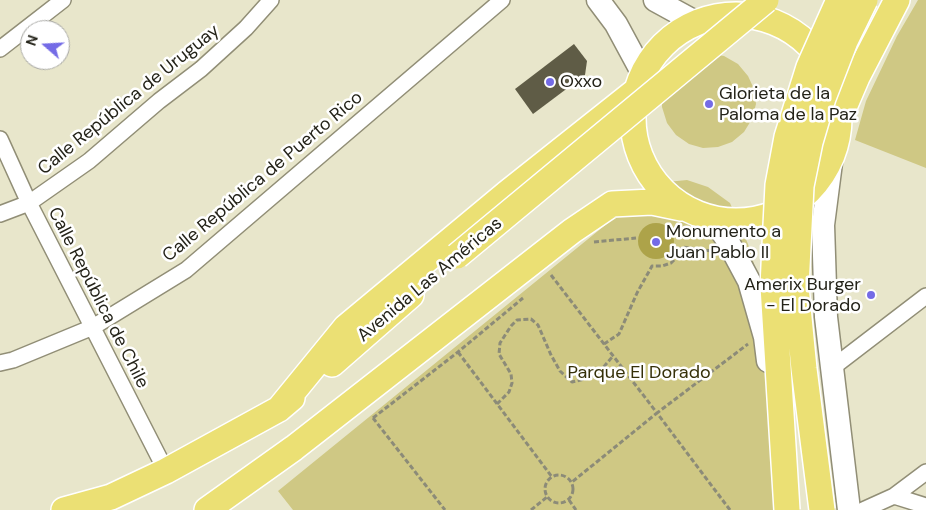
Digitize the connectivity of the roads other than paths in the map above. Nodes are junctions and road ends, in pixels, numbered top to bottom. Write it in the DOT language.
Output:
graph roads {
  1 [pos="63,0"];
  2 [pos="271,0"];
  3 [pos="502,0"];
  4 [pos="598,0"];
  5 [pos="654,0"];
  6 [pos="737,0"];
  7 [pos="766,0"];
  8 [pos="838,0"];
  9 [pos="865,0"];
  10 [pos="892,0"];
  11 [pos="897,0"];
  12 [pos="704,20"];
  13 [pos="0,49"];
  14 [pos="640,82"];
  15 [pos="838,119"];
  16 [pos="0,140"];
  17 [pos="832,155"];
  18 [pos="28,203"];
  19 [pos="686,209"];
  20 [pos="0,214"];
  21 [pos="713,219"];
  22 [pos="926,296"];
  23 [pos="92,327"];
  24 [pos="0,363"];
  25 [pos="832,368"];
  26 [pos="279,409"];
  27 [pos="166,471"];
  28 [pos="926,472"];
  29 [pos="894,496"];
  30 [pos="926,506"];
  31 [pos="64,510"];
  32 [pos="207,510"];
  33 [pos="779,510"];
  34 [pos="787,510"];
  35 [pos="822,510"];
  36 [pos="849,510"];
  37 [pos="863,510"];
  1 -- 13 [label="street"];
  2 -- 18 [label="street, Calle República de Uruguay"];
  3 -- 23 [label="street, Calle República de Puerto Rico"];
  4 -- 14 [label="street"];
  5 -- 12 [label="street"];
  6 -- 12 [label="main road"];
  7 -- 26 [label="main road, Avenida Las Américas, bridge"];
  8 -- 10 [label="main road"];
  8 -- 34 [label="main road, bridge"];
  9 -- 35 [label="main road, bridge"];
  11 -- 15 [label="main road"];
  12 -- 14 [label="main road"];
  12 -- 15 [label="main road"];
  14 -- 19 [label="main road"];
  14 -- 26 [label="main road"];
  15 -- 17 [label="main road"];
  16 -- 18 [label="street, Calle República de Chile"];
  17 -- 21 [label="main road"];
  17 -- 25 [label="street"];
  18 -- 20 [label="street, Calle República de Uruguay"];
  18 -- 23 [label="street, Calle República de Chile"];
  19 -- 21 [label="main road"];
  19 -- 32 [label="main road"];
  21 -- 33 [label="street"];
  22 -- 25 [label="street"];
  23 -- 24 [label="street, Calle República de Puerto Rico"];
  23 -- 27 [label="street, Calle República de Chile"];
  25 -- 36 [label="street"];
  26 -- 27 [label="main road, Avenida Las Américas"];
  27 -- 31 [label="main road, Avenida Las Américas"];
  28 -- 29 [label="street"];
  29 -- 30 [label="street"];
  29 -- 37 [label="street"];
}
